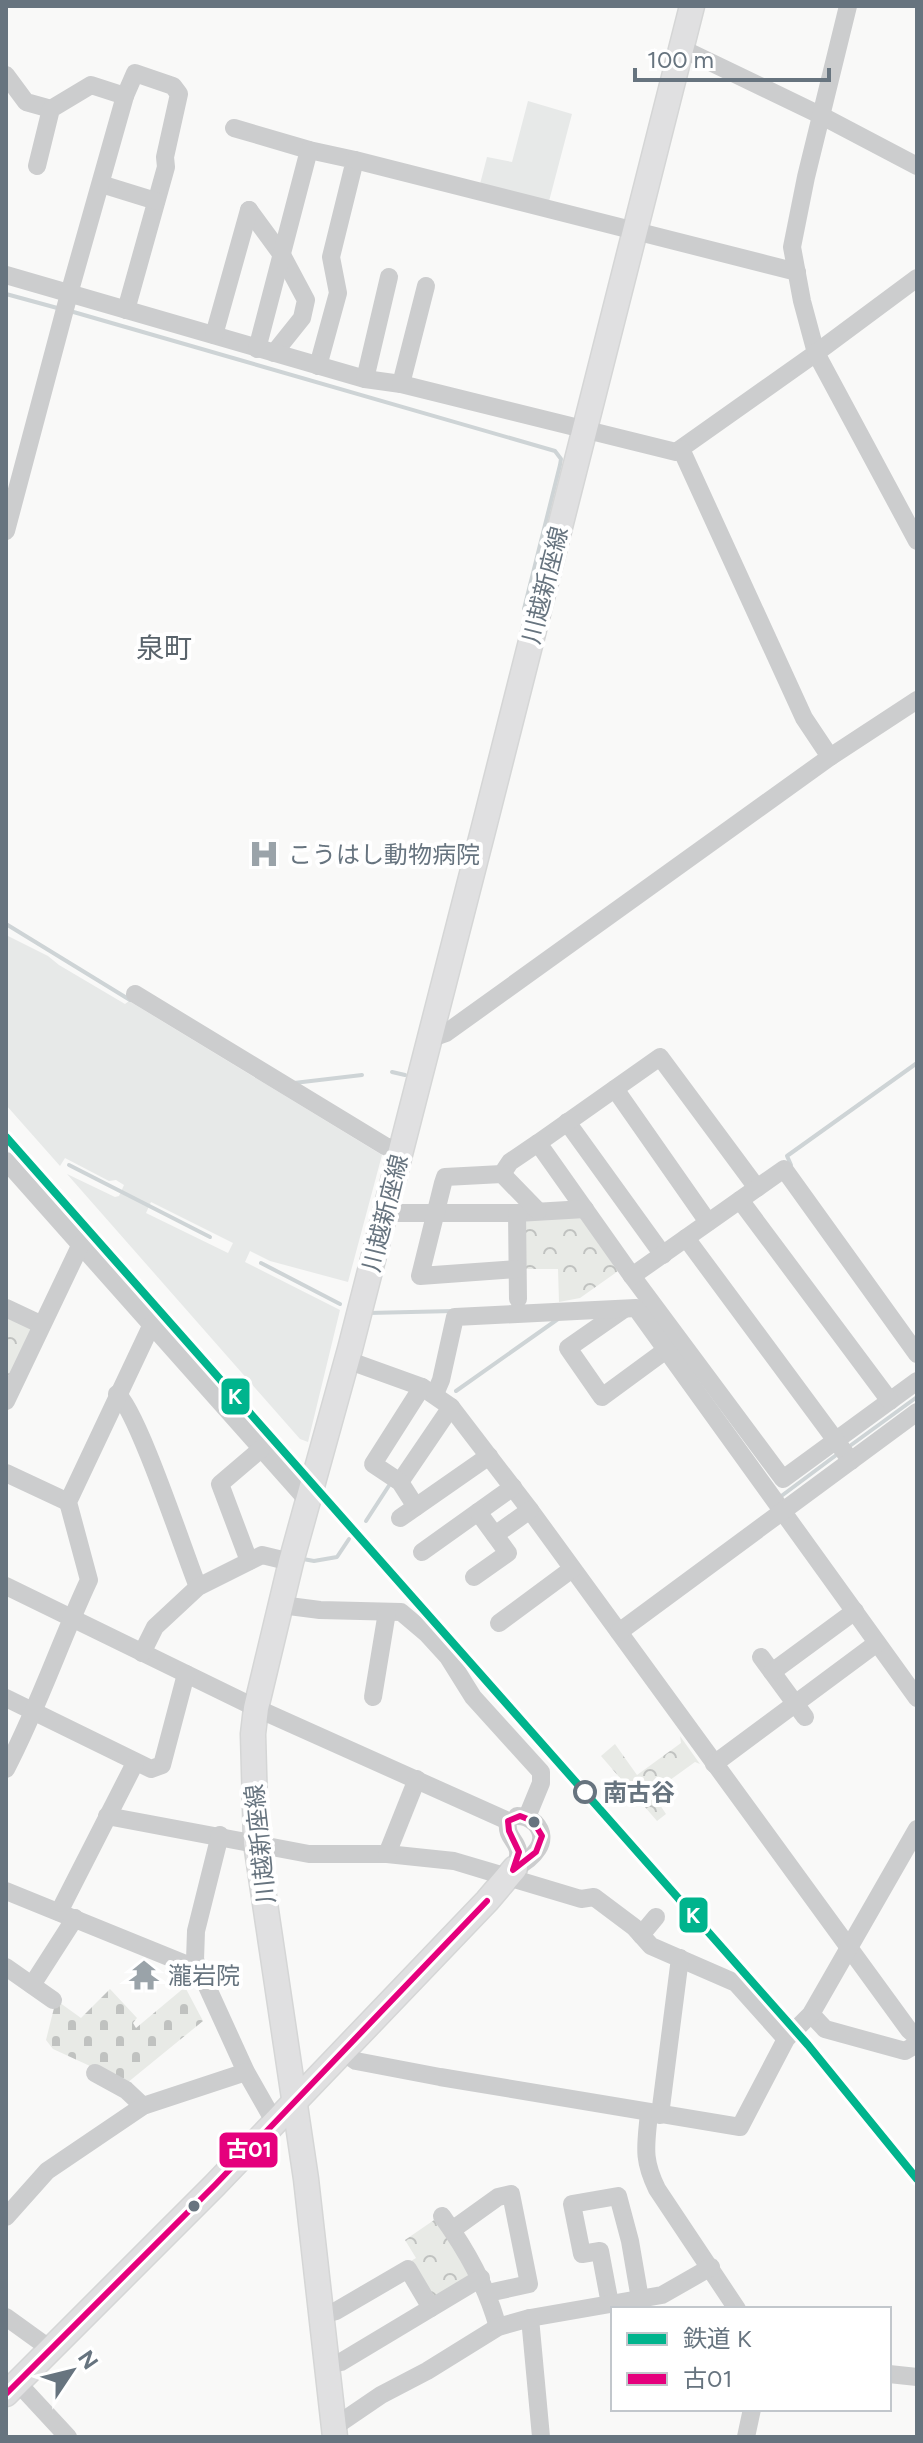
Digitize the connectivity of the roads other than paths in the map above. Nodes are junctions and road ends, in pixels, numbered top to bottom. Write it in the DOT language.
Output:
graph roads {
  1 [pos="692,6"];
  2 [pos="848,6"];
  3 [pos="681,48"];
  4 [pos="6,75"];
  5 [pos="125,96"];
  6 [pos="51,109"];
  7 [pos="822,116"];
  8 [pos="234,128"];
  9 [pos="309,150"];
  10 [pos="355,160"];
  11 [pos="37,166"];
  12 [pos="917,166"];
  13 [pos="101,184"];
  14 [pos="156,201"];
  15 [pos="633,232"];
  16 [pos="282,255"];
  17 [pos="797,272"];
  18 [pos="6,275"];
  19 [pos="389,277"];
  20 [pos="917,278"];
  21 [pos="426,286"];
  22 [pos="69,294"];
  23 [pos="126,310"];
  24 [pos="214,335"];
  25 [pos="266,351"];
  26 [pos="816,353"];
  27 [pos="318,366"];
  28 [pos="365,379"];
  29 [pos="401,384"];
  30 [pos="584,430"];
  31 [pos="681,449"];
  32 [pos="6,531"];
  33 [pos="917,541"];
  34 [pos="917,700"];
  35 [pos="830,757"];
  36 [pos="135,994"];
  37 [pos="429,1039"];
  38 [pos="615,1089"];
  39 [pos="567,1122"];
  40 [pos="538,1143"];
  41 [pos="401,1152"];
  42 [pos="8,1168"];
  43 [pos="502,1174"];
  44 [pos="757,1188"];
  45 [pos="740,1200"];
  46 [pos="585,1209"];
  47 [pos="538,1211"];
  48 [pos="385,1213"];
  49 [pos="517,1213"];
  50 [pos="435,1214"];
  51 [pos="708,1222"];
  52 [pos="686,1238"];
  53 [pos="81,1244"];
  54 [pos="663,1255"];
  55 [pos="517,1269"];
  56 [pos="632,1276"];
  57 [pos="518,1299"];
  58 [pos="6,1308"];
  59 [pos="624,1309"];
  60 [pos="40,1324"];
  61 [pos="152,1324"];
  62 [pos="666,1350"];
  63 [pos="917,1354"];
  64 [pos="347,1360"];
  65 [pos="917,1381"];
  66 [pos="429,1390"];
  67 [pos="117,1394"];
  68 [pos="6,1401"];
  69 [pos="890,1401"];
  70 [pos="451,1407"];
  71 [pos="917,1412"];
  72 [pos="836,1440"];
  73 [pos="261,1449"];
  74 [pos="489,1456"];
  75 [pos="851,1461"];
  76 [pos="6,1473"];
  77 [pos="400,1482"];
  78 [pos="513,1487"];
  79 [pos="308,1501"];
  80 [pos="68,1502"];
  81 [pos="416,1507"];
  82 [pos="530,1510"];
  83 [pos="783,1510"];
  84 [pos="478,1512"];
  85 [pos="400,1518"];
  86 [pos="495,1535"];
  87 [pos="422,1552"];
  88 [pos="249,1561"];
  89 [pos="291,1562"];
  90 [pos="572,1569"];
  91 [pos="474,1577"];
  92 [pos="6,1586"];
  93 [pos="198,1587"];
  94 [pos="281,1605"];
  95 [pos="855,1611"];
  96 [pos="387,1612"];
  97 [pos="71,1618"];
  98 [pos="499,1623"];
  99 [pos="619,1632"];
  100 [pos="877,1643"];
  101 [pos="142,1653"];
  102 [pos="186,1674"];
  103 [pos="373,1697"];
  104 [pos="6,1698"];
  105 [pos="917,1698"];
  106 [pos="256,1708"];
  107 [pos="800,1710"];
  108 [pos="35,1713"];
  109 [pos="135,1763"];
  110 [pos="714,1764"];
  111 [pos="6,1769"];
  112 [pos="417,1779"];
  113 [pos="107,1816"];
  114 [pos="527,1817"];
  115 [pos="508,1821"];
  116 [pos="917,1829"];
  117 [pos="220,1835"];
  118 [pos="256,1843"];
  119 [pos="905,1849"];
  120 [pos="387,1854"];
  121 [pos="514,1864"];
  122 [pos="917,1864"];
  123 [pos="6,1891"];
  124 [pos="67,1915"];
  125 [pos="656,1917"];
  126 [pos="641,1935"];
  127 [pos="848,1949"];
  128 [pos="680,1958"];
  129 [pos="6,1967"];
  130 [pos="198,1969"];
  131 [pos="32,1985"];
  132 [pos="53,2000"];
  133 [pos="811,2014"];
  134 [pos="917,2037"];
  135 [pos="786,2039"];
  136 [pos="917,2044"];
  137 [pos="343,2052"];
  138 [pos="246,2072"];
  139 [pos="95,2073"];
  140 [pos="295,2101"];
  141 [pos="143,2106"];
  142 [pos="655,2114"];
  143 [pos="275,2123"];
  144 [pos="9,2207"];
  145 [pos="711,2267"];
  146 [pos="485,2286"];
  147 [pos="640,2299"];
  148 [pos="610,2304"];
  149 [pos="736,2307"];
  150 [pos="431,2308"];
  151 [pos="321,2315"];
  152 [pos="6,2317"];
  153 [pos="530,2318"];
  154 [pos="498,2327"];
  155 [pos="49,2348"];
  156 [pos="327,2365"];
  157 [pos="891,2374"];
  158 [pos="917,2377"];
  159 [pos="11,2388"];
  160 [pos="752,2411"];
  161 [pos="334,2432"];
  162 [pos="68,2437"];
  163 [pos="541,2437"];
  164 [pos="746,2437"];
  1 -- 3 [label="main road, 川越新座線"];
  2 -- 7 [label="street"];
  3 -- 7 [label="street"];
  3 -- 15 [label="main road, 川越新座線"];
  4 -- 6 [label="street"];
  5 -- 6 [label="street"];
  5 -- 13 [label="street"];
  5 -- 14 [label="street"];
  6 -- 11 [label="street"];
  7 -- 12 [label="street"];
  7 -- 17 [label="street"];
  8 -- 9 [label="street"];
  9 -- 10 [label="street"];
  9 -- 16 [label="street"];
  10 -- 15 [label="street"];
  10 -- 27 [label="street"];
  13 -- 14 [label="street"];
  13 -- 22 [label="street"];
  14 -- 23 [label="street"];
  15 -- 17 [label="street"];
  15 -- 30 [label="main road, 川越新座線"];
  16 -- 24 [label="street"];
  16 -- 25 [label="street"];
  16 -- 25 [label="street"];
  17 -- 26 [label="street"];
  18 -- 22 [label="street"];
  19 -- 28 [label="street"];
  20 -- 26 [label="street"];
  21 -- 29 [label="street"];
  22 -- 23 [label="street"];
  22 -- 32 [label="street"];
  23 -- 24 [label="street"];
  24 -- 25 [label="street"];
  25 -- 27 [label="street"];
  26 -- 31 [label="street"];
  26 -- 33 [label="street"];
  27 -- 28 [label="street"];
  28 -- 29 [label="street"];
  29 -- 30 [label="street"];
  30 -- 31 [label="street"];
  30 -- 37 [label="main road, 川越新座線"];
  31 -- 35 [label="street"];
  34 -- 35 [label="street"];
  35 -- 37 [label="street"];
  36 -- 41 [label="street"];
  37 -- 41 [label="main road, 川越新座線"];
  38 -- 39 [label="street"];
  38 -- 44 [label="street"];
  38 -- 51 [label="street"];
  39 -- 40 [label="street"];
  39 -- 54 [label="street"];
  40 -- 43 [label="street"];
  40 -- 46 [label="street"];
  41 -- 48 [label="main road, 川越新座線"];
  42 -- 53 [label="street"];
  43 -- 47 [label="street"];
  43 -- 50 [label="street"];
  44 -- 45 [label="street"];
  44 -- 63 [label="street"];
  45 -- 51 [label="street"];
  45 -- 69 [label="street"];
  46 -- 47 [label="street"];
  46 -- 56 [label="street"];
  47 -- 49 [label="street"];
  48 -- 50 [label="street"];
  48 -- 64 [label="main road, 川越新座線"];
  49 -- 50 [label="street"];
  49 -- 55 [label="street"];
  50 -- 55 [label="street"];
  51 -- 52 [label="street"];
  52 -- 54 [label="street"];
  52 -- 72 [label="street"];
  53 -- 60 [label="street"];
  53 -- 61 [label="street"];
  54 -- 56 [label="street"];
  55 -- 57 [label="street"];
  56 -- 72 [label="street"];
  58 -- 60 [label="street"];
  59 -- 62 [label="street"];
  59 -- 62 [label="street"];
  59 -- 66 [label="street"];
  60 -- 68 [label="street"];
  61 -- 67 [label="street"];
  61 -- 73 [label="street"];
  62 -- 83 [label="street"];
  64 -- 66 [label="street"];
  64 -- 79 [label="main road, 川越新座線"];
  65 -- 69 [label="street"];
  66 -- 70 [label="street"];
  66 -- 77 [label="street"];
  67 -- 80 [label="street"];
  67 -- 93 [label="street"];
  69 -- 72 [label="street"];
  70 -- 74 [label="street"];
  70 -- 77 [label="street"];
  71 -- 75 [label="street"];
  72 -- 75 [label="street"];
  73 -- 79 [label="street"];
  73 -- 88 [label="street"];
  74 -- 78 [label="street"];
  74 -- 81 [label="street"];
  75 -- 83 [label="street"];
  76 -- 80 [label="street"];
  77 -- 81 [label="street"];
  78 -- 82 [label="street"];
  78 -- 84 [label="street"];
  79 -- 89 [label="main road, 川越新座線"];
  80 -- 97 [label="street"];
  81 -- 85 [label="street"];
  82 -- 86 [label="street"];
  82 -- 90 [label="street"];
  83 -- 95 [label="street"];
  83 -- 99 [label="street"];
  84 -- 86 [label="street"];
  84 -- 87 [label="street"];
  86 -- 91 [label="street"];
  88 -- 89 [label="street"];
  88 -- 93 [label="street"];
  89 -- 94 [label="main road, 川越新座線"];
  90 -- 98 [label="street"];
  90 -- 99 [label="street"];
  92 -- 97 [label="street"];
  93 -- 101 [label="street"];
  94 -- 96 [label="street"];
  94 -- 106 [label="main road, 川越新座線"];
  95 -- 100 [label="street"];
  95 -- 107 [label="street"];
  96 -- 103 [label="street"];
  96 -- 114 [label="street"];
  97 -- 101 [label="street"];
  97 -- 108 [label="street"];
  99 -- 110 [label="street"];
  100 -- 105 [label="street"];
  100 -- 107 [label="street"];
  101 -- 102 [label="street"];
  102 -- 106 [label="street"];
  102 -- 109 [label="street"];
  104 -- 108 [label="street"];
  106 -- 112 [label="street"];
  106 -- 118 [label="main road, 川越新座線"];
  107 -- 110 [label="street"];
  108 -- 109 [label="street"];
  108 -- 111 [label="street"];
  109 -- 113 [label="street"];
  110 -- 127 [label="street"];
  112 -- 115 [label="street"];
  112 -- 120 [label="street"];
  113 -- 117 [label="street"];
  113 -- 124 [label="street"];
  114 -- 115 [label="street"];
  114 -- 121 [label="street"];
  115 -- 121 [label="street"];
  116 -- 119 [label="street"];
  117 -- 118 [label="street"];
  117 -- 130 [label="street"];
  118 -- 120 [label="street"];
  118 -- 140 [label="main road, 川越新座線"];
  119 -- 122 [label="street"];
  119 -- 127 [label="street"];
  120 -- 121 [label="street"];
  121 -- 126 [label="street"];
  121 -- 137 [label="main road"];
  123 -- 124 [label="street"];
  124 -- 130 [label="street"];
  124 -- 131 [label="street"];
  125 -- 126 [label="street"];
  126 -- 128 [label="street"];
  127 -- 133 [label="street"];
  127 -- 134 [label="street"];
  128 -- 135 [label="street"];
  128 -- 142 [label="street"];
  129 -- 131 [label="street"];
  130 -- 138 [label="street"];
  131 -- 132 [label="street"];
  133 -- 135 [label="street"];
  133 -- 136 [label="street"];
  135 -- 142 [label="street"];
  137 -- 140 [label="main road"];
  137 -- 142 [label="street"];
  138 -- 141 [label="street"];
  138 -- 143 [label="street"];
  139 -- 141 [label="street"];
  140 -- 143 [label="main road"];
  140 -- 151 [label="main road, 川越新座線"];
  141 -- 144 [label="street"];
  142 -- 145 [label="street"];
  143 -- 155 [label="main road"];
  145 -- 147 [label="street"];
  145 -- 149 [label="street"];
  146 -- 146 [label="street"];
  146 -- 150 [label="street"];
  146 -- 154 [label="street"];
  147 -- 148 [label="street"];
  147 -- 148 [label="street"];
  148 -- 153 [label="street"];
  150 -- 151 [label="street"];
  150 -- 156 [label="street"];
  151 -- 156 [label="main road, 川越新座線"];
  152 -- 155 [label="street"];
  153 -- 154 [label="street"];
  153 -- 163 [label="street"];
  154 -- 161 [label="street"];
  155 -- 159 [label="main road"];
  156 -- 161 [label="main road, 川越新座線"];
  157 -- 158 [label="street"];
  159 -- 162 [label="street"];
  160 -- 164 [label="street"];
}
